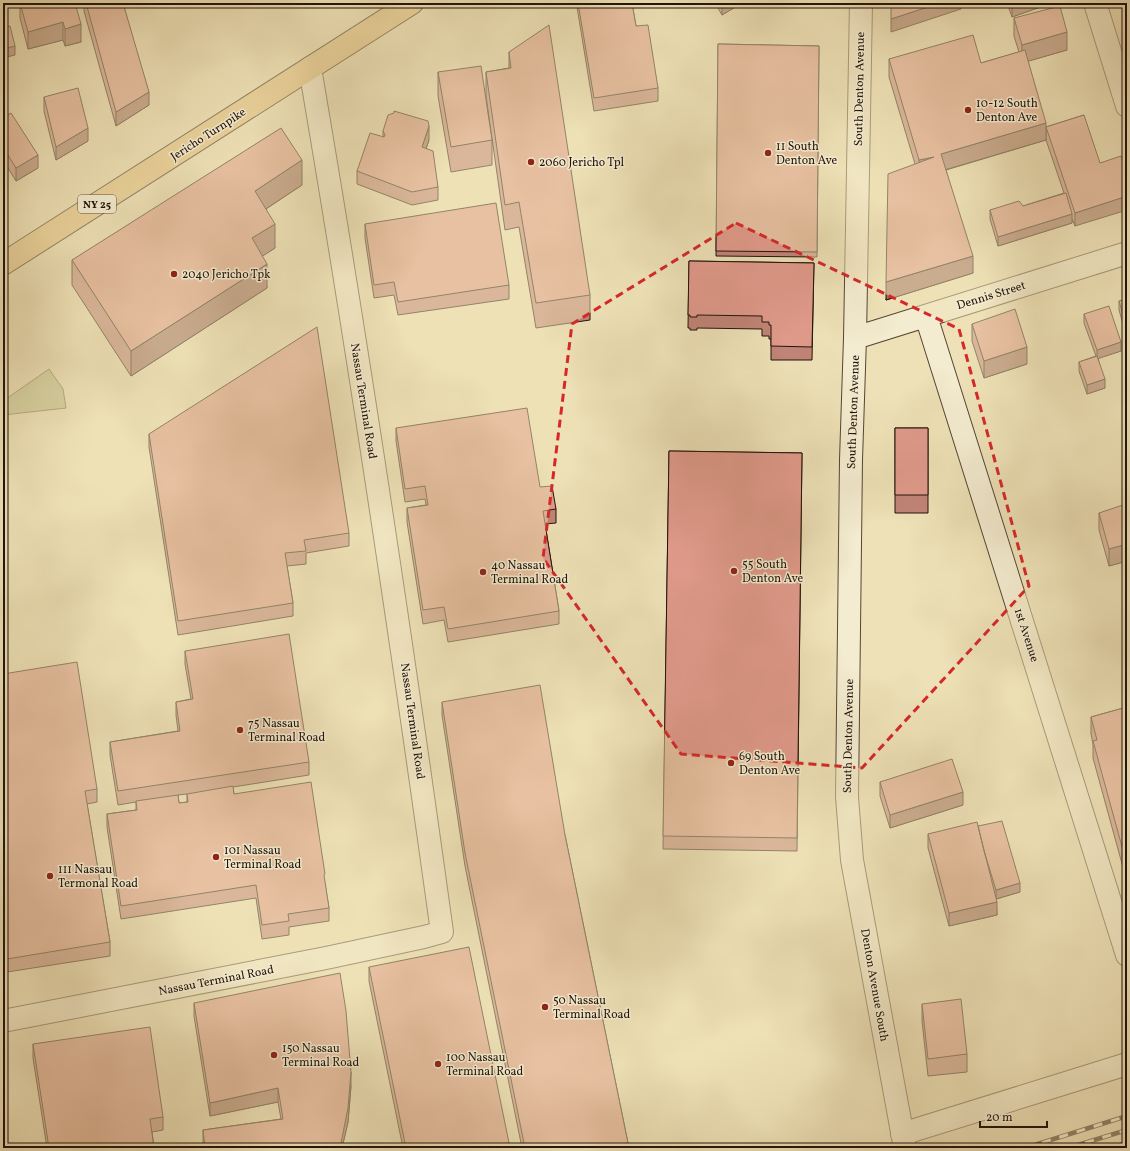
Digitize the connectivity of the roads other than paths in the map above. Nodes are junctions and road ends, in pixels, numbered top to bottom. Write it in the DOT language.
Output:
graph roads {
  1 [pos="412,3"];
  2 [pos="861,3"];
  3 [pos="1094,3"];
  4 [pos="310,68"];
  5 [pos="1127,106"];
  6 [pos="1127,253"];
  7 [pos="3,264"];
  8 [pos="926,316"];
  9 [pos="855,338"];
  10 [pos="849,822"];
  11 [pos="1127,955"];
  12 [pos="3,1021"];
  13 [pos="1127,1064"];
  14 [pos="904,1141"];
  1 -- 4 [label="main road, Jericho Turnpike / NY 25"];
  2 -- 9 [label="street, South Denton Avenue"];
  3 -- 5 [label="street"];
  4 -- 7 [label="main road, Jericho Turnpike / NY 25"];
  4 -- 12 [label="street, Nassau Terminal Road"];
  6 -- 8 [label="street, Dennis Street"];
  8 -- 9 [label="street, Dennis Street"];
  8 -- 11 [label="street, 1st Avenue"];
  9 -- 10 [label="street, South Denton Avenue"];
  10 -- 14 [label="street, Denton Avenue South"];
  13 -- 14 [label="street"];
}
